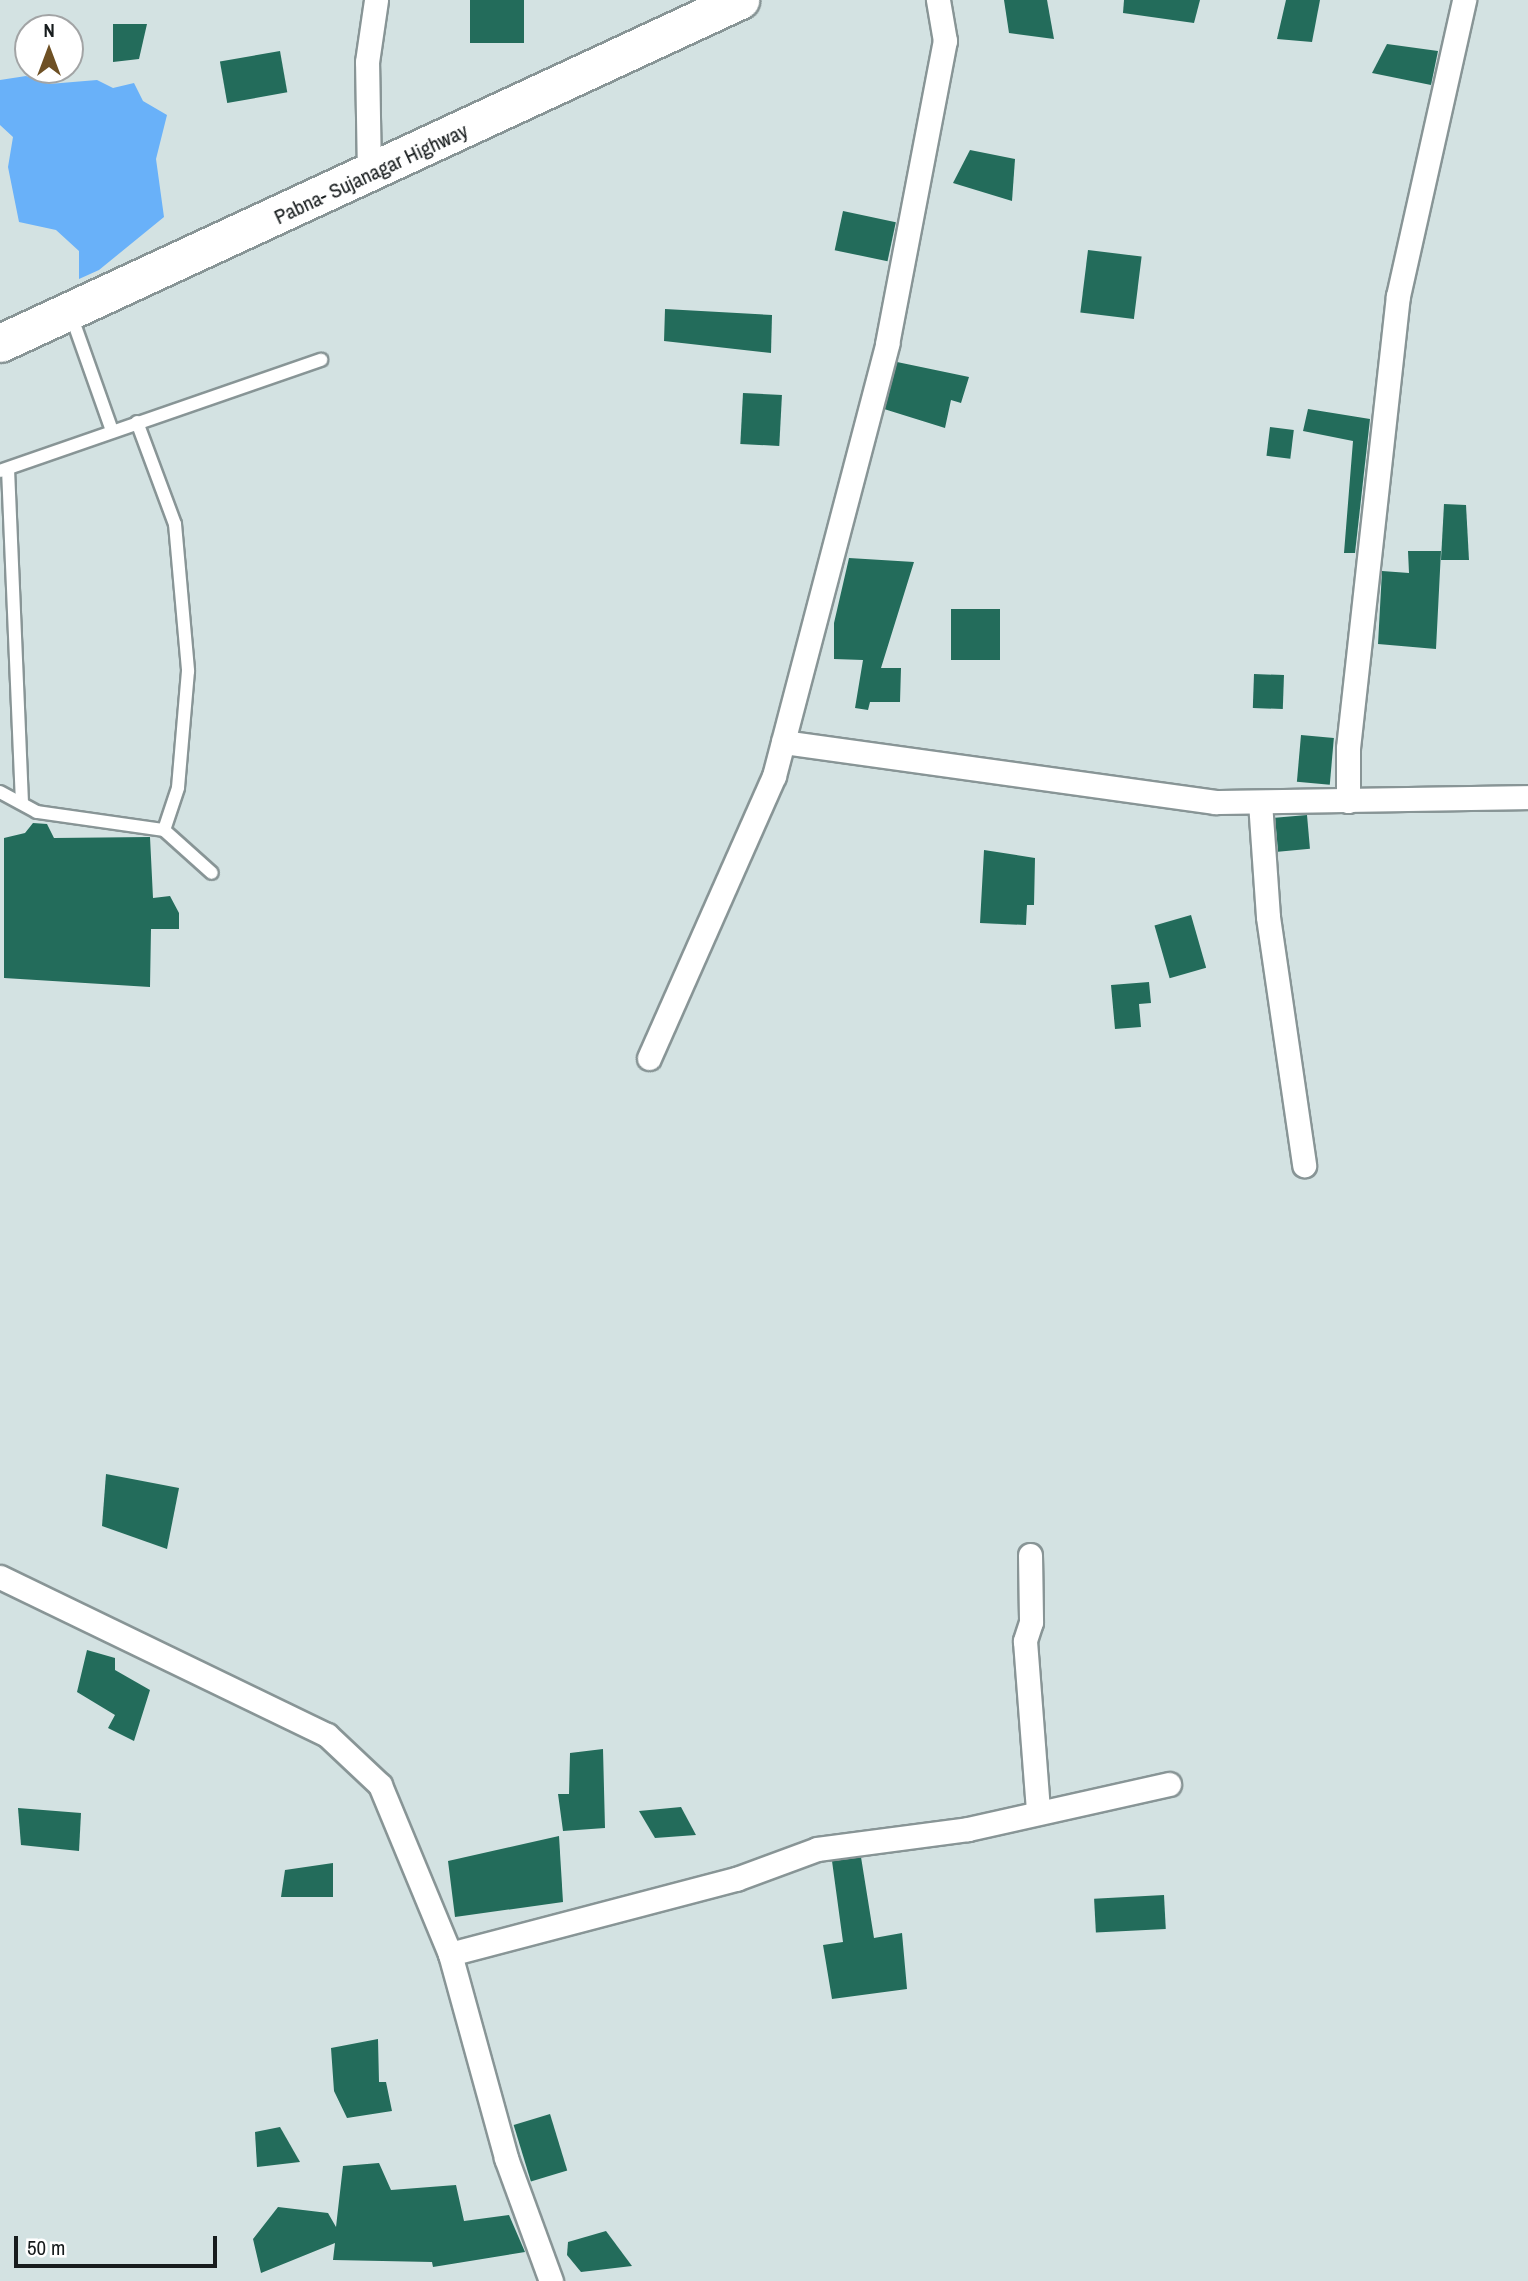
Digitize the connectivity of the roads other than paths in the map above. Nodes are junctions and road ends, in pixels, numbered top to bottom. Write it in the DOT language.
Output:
graph roads {
  1 [pos="376,0"];
  2 [pos="740,0"];
  3 [pos="938,0"];
  4 [pos="1464,0"];
  5 [pos="369,174"];
  6 [pos="71,316"];
  7 [pos="0,343"];
  8 [pos="321,360"];
  9 [pos="137,422"];
  10 [pos="113,430"];
  11 [pos="4,470"];
  12 [pos="783,743"];
  13 [pos="0,792"];
  14 [pos="1528,797"];
  15 [pos="1348,801"];
  16 [pos="1260,802"];
  17 [pos="22,803"];
  18 [pos="164,830"];
  19 [pos="212,873"];
  20 [pos="649,1058"];
  21 [pos="1304,1165"];
  22 [pos="1030,1555"];
  23 [pos="0,1577"];
  24 [pos="1169,1784"];
  25 [pos="1038,1811"];
  26 [pos="450,1954"];
  27 [pos="551,2281"];
  1 -- 5 [label="street"];
  2 -- 5 [label="main road, Pabna- Sujanagar Highway"];
  3 -- 12 [label="street"];
  4 -- 15 [label="street"];
  5 -- 6 [label="main road, Pabna- Sujanagar Highway"];
  6 -- 7 [label="main road, Pabna- Sujanagar Highway"];
  6 -- 10 [label="lane"];
  8 -- 9 [label="lane"];
  9 -- 10 [label="lane"];
  9 -- 18 [label="lane"];
  10 -- 11 [label="lane"];
  11 -- 17 [label="lane"];
  12 -- 16 [label="street"];
  12 -- 20 [label="street"];
  13 -- 17 [label="lane"];
  14 -- 15 [label="street"];
  15 -- 16 [label="street"];
  16 -- 21 [label="street"];
  17 -- 18 [label="lane"];
  18 -- 19 [label="lane"];
  22 -- 25 [label="street"];
  23 -- 26 [label="street"];
  24 -- 25 [label="street"];
  25 -- 26 [label="street"];
  26 -- 27 [label="street"];
}
